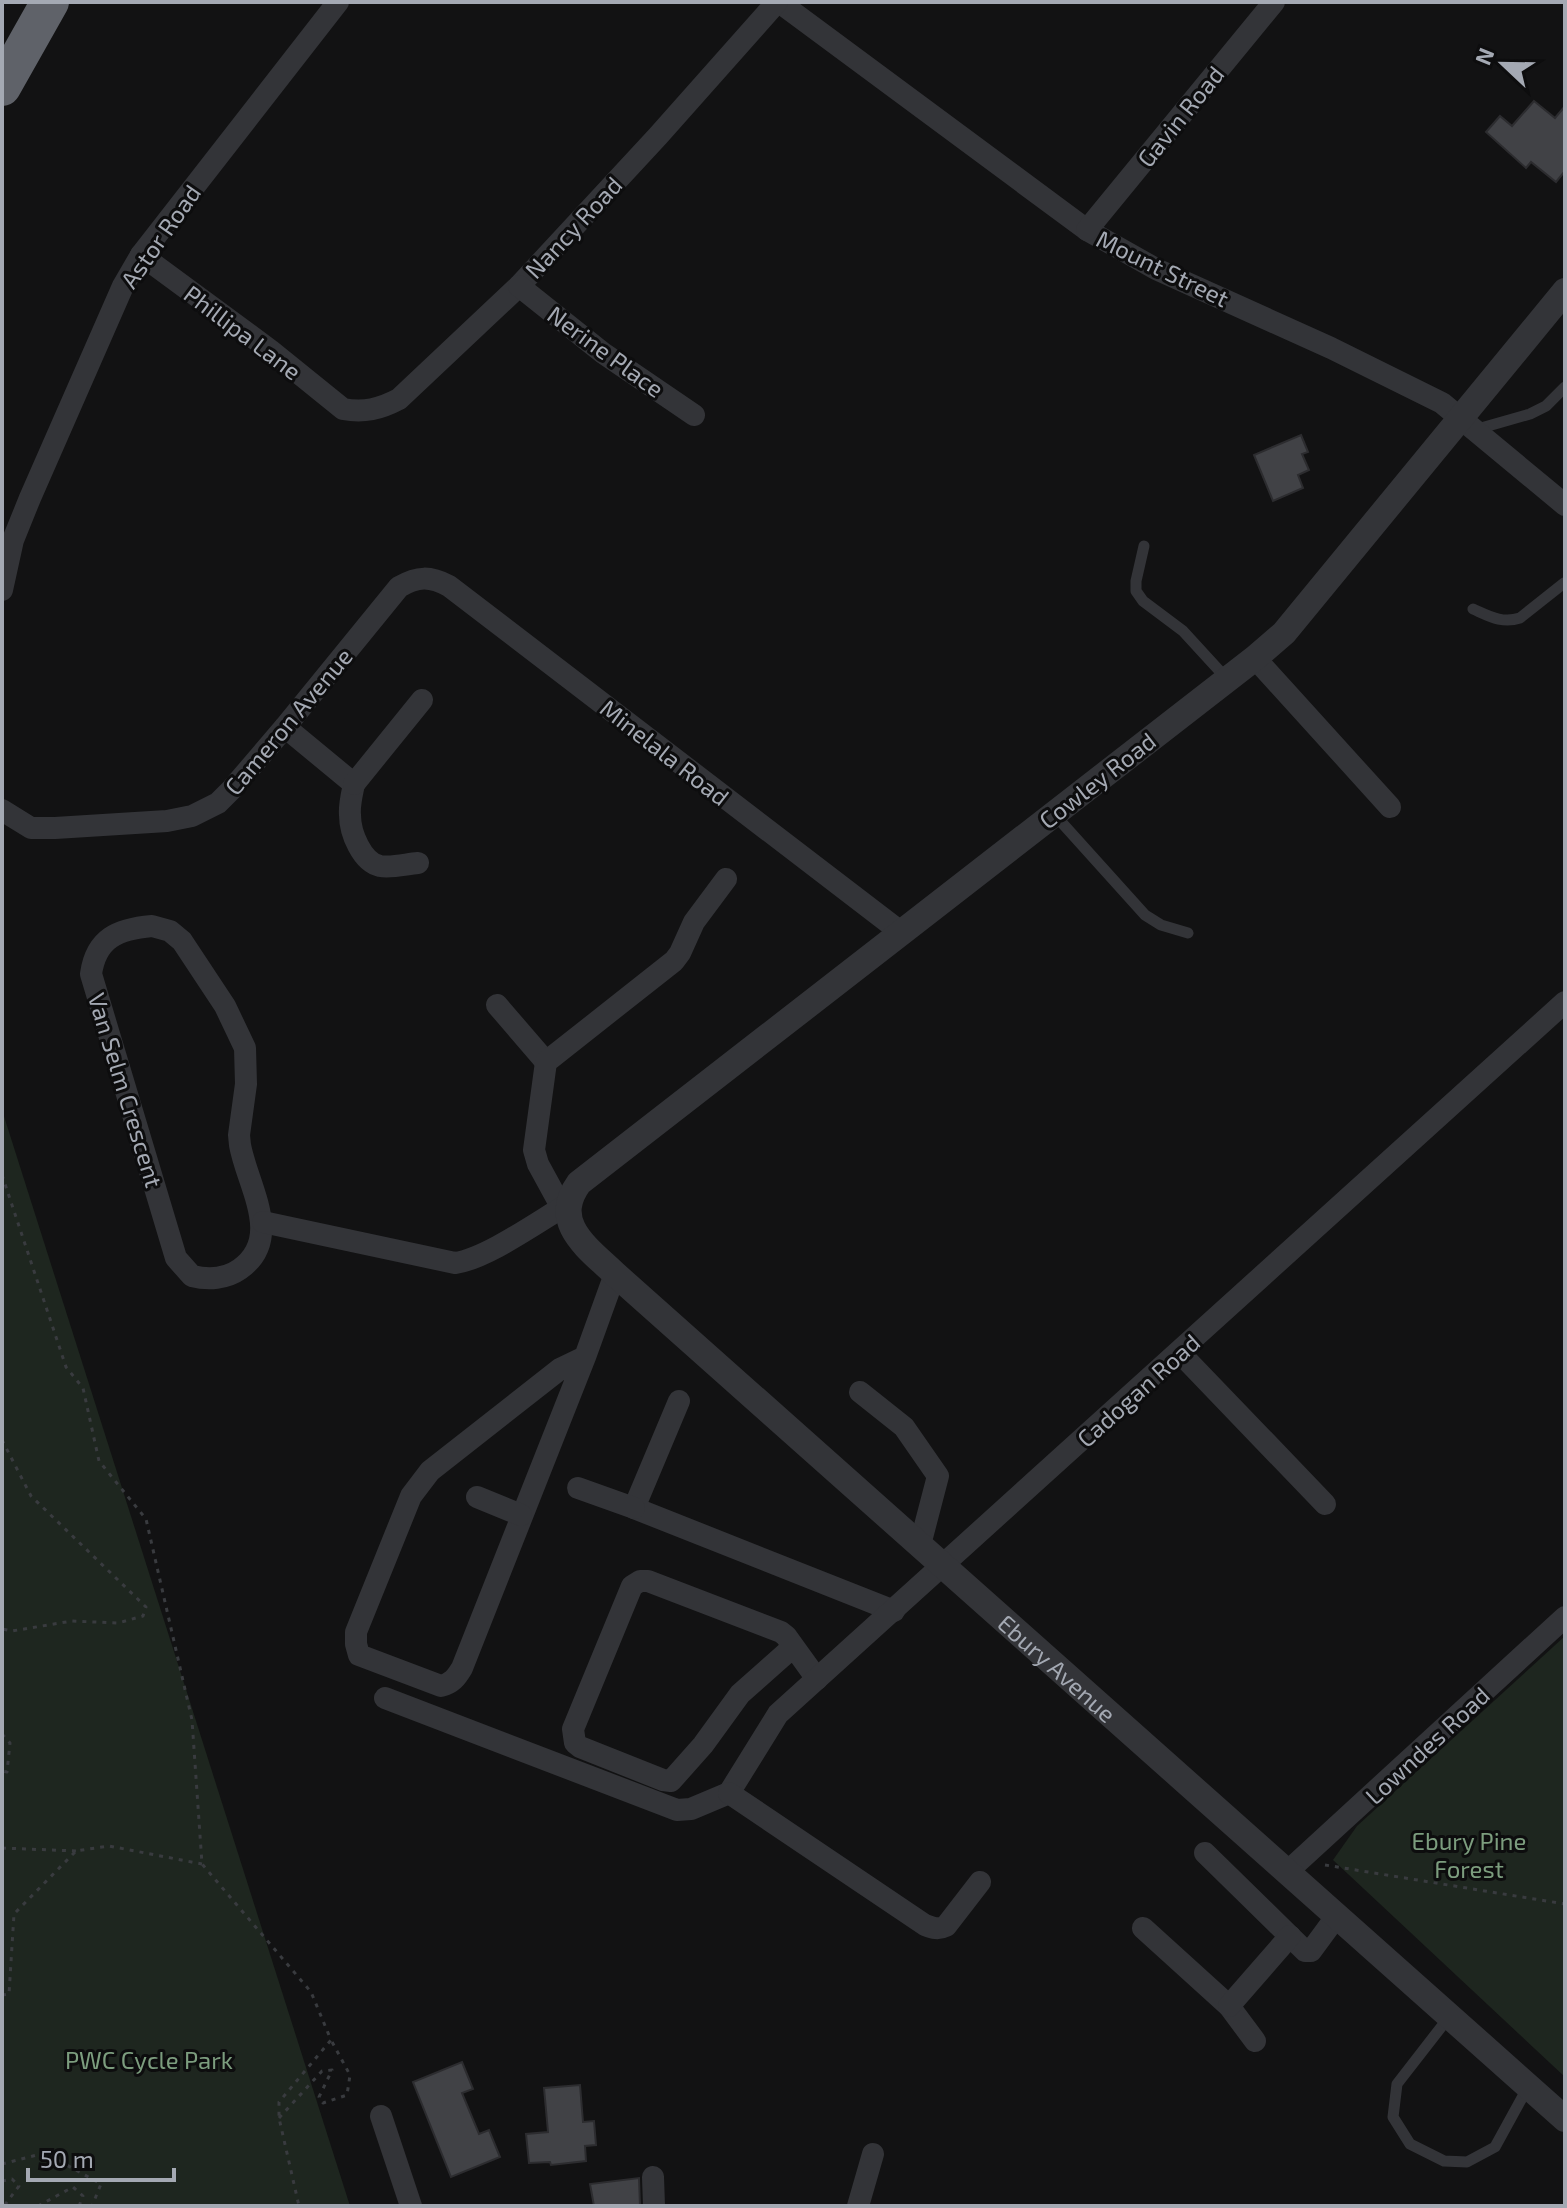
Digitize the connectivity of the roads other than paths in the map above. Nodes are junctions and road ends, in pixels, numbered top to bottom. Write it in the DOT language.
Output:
graph roads {
  1 [pos="50,2"];
  2 [pos="338,2"];
  3 [pos="778,2"];
  4 [pos="1274,2"];
  5 [pos="2,87"];
  6 [pos="1087,230"];
  7 [pos="141,255"];
  8 [pos="519,286"];
  9 [pos="1565,291"];
  10 [pos="1565,387"];
  11 [pos="343,409"];
  12 [pos="694,415"];
  13 [pos="1467,425"];
  14 [pos="1565,505"];
  15 [pos="1144,546"];
  16 [pos="425,577"];
  17 [pos="1564,583"];
  18 [pos="2,590"];
  19 [pos="1473,609"];
  20 [pos="1255,658"];
  21 [pos="1228,679"];
  22 [pos="422,700"];
  23 [pos="285,727"];
  24 [pos="354,784"];
  25 [pos="1390,807"];
  26 [pos="2,810"];
  27 [pos="1054,813"];
  28 [pos="418,863"];
  29 [pos="726,879"];
  30 [pos="902,933"];
  31 [pos="1188,933"];
  32 [pos="1565,1002"];
  33 [pos="497,1005"];
  34 [pos="546,1062"];
  35 [pos="565,1206"];
  36 [pos="263,1222"];
  37 [pos="615,1274"];
  38 [pos="1179,1352"];
  39 [pos="585,1357"];
  40 [pos="860,1392"];
  41 [pos="679,1401"];
  42 [pos="578,1488"];
  43 [pos="477,1497"];
  44 [pos="1325,1504"];
  45 [pos="634,1508"];
  46 [pos="521,1515"];
  47 [pos="920,1545"];
  48 [pos="944,1566"];
  49 [pos="894,1611"];
  50 [pos="1565,1617"];
  51 [pos="793,1647"];
  52 [pos="817,1679"];
  53 [pos="385,1698"];
  54 [pos="729,1793"];
  55 [pos="1205,1853"];
  56 [pos="1294,1867"];
  57 [pos="980,1882"];
  58 [pos="1336,1917"];
  59 [pos="1143,1928"];
  60 [pos="1290,1936"];
  61 [pos="1229,2006"];
  62 [pos="1450,2016"];
  63 [pos="1255,2041"];
  64 [pos="1528,2087"];
  65 [pos="381,2116"];
  66 [pos="1565,2119"];
  67 [pos="873,2154"];
  68 [pos="653,2177"];
  69 [pos="411,2206"];
  70 [pos="654,2206"];
  71 [pos="858,2206"];
  1 -- 5 [label="highway"];
  2 -- 7 [label="street, Astor Road"];
  3 -- 6 [label="street, Mount Street"];
  3 -- 8 [label="street, Nancy Road"];
  4 -- 6 [label="street, Gavin Road"];
  6 -- 13 [label="street, Mount Street"];
  7 -- 11 [label="street, Phillipa Lane"];
  7 -- 18 [label="street, Astor Road"];
  8 -- 11 [label="street, Nancy Road"];
  8 -- 12 [label="street, Nerine Place"];
  9 -- 13 [label="street, Cowley Road"];
  10 -- 13 [label="lane"];
  13 -- 14 [label="street, Mount Street"];
  13 -- 20 [label="street, Cowley Road"];
  15 -- 21 [label="lane"];
  16 -- 23 [label="street, Cameron Avenue"];
  16 -- 30 [label="street, Minelala Road"];
  17 -- 19 [label="lane"];
  20 -- 21 [label="street, Cowley Road"];
  20 -- 25 [label="street"];
  21 -- 27 [label="street, Cowley Road"];
  22 -- 24 [label="street"];
  23 -- 24 [label="street"];
  23 -- 26 [label="street, Cameron Avenue"];
  24 -- 28 [label="street"];
  27 -- 30 [label="street, Cowley Road"];
  27 -- 31 [label="lane"];
  29 -- 34 [label="street"];
  30 -- 35 [label="street, Cowley Road"];
  32 -- 38 [label="street, Cadogan Road"];
  33 -- 34 [label="street"];
  34 -- 35 [label="street"];
  35 -- 36 [label="street"];
  35 -- 37 [label="street, Ebury Avenue"];
  36 -- 36 [label="street, Van Selm Crescent"];
  37 -- 39 [label="street"];
  37 -- 47 [label="street, Ebury Avenue"];
  38 -- 44 [label="street"];
  38 -- 48 [label="street, Cadogan Road"];
  39 -- 46 [label="street"];
  39 -- 46 [label="street"];
  40 -- 47 [label="street"];
  41 -- 45 [label="street"];
  42 -- 45 [label="street"];
  43 -- 46 [label="street"];
  45 -- 49 [label="street"];
  47 -- 48 [label="street, Ebury Avenue"];
  48 -- 49 [label="street, Cadogan Road"];
  48 -- 56 [label="street, Ebury Avenue"];
  49 -- 52 [label="street, Cadogan Road"];
  50 -- 56 [label="street, Lowndes Road"];
  51 -- 51 [label="street"];
  51 -- 52 [label="street"];
  52 -- 54 [label="street, Cadogan Road"];
  53 -- 54 [label="street"];
  54 -- 57 [label="street"];
  55 -- 60 [label="street"];
  56 -- 58 [label="street, Ebury Avenue"];
  58 -- 60 [label="street"];
  58 -- 62 [label="street, Ebury Avenue"];
  59 -- 61 [label="street"];
  60 -- 61 [label="street"];
  61 -- 63 [label="street"];
  62 -- 64 [label="street, Ebury Avenue"];
  62 -- 64 [label="lane"];
  64 -- 66 [label="street, Ebury Avenue"];
  65 -- 69 [label="street"];
  67 -- 71 [label="street"];
  68 -- 70 [label="street"];
}
